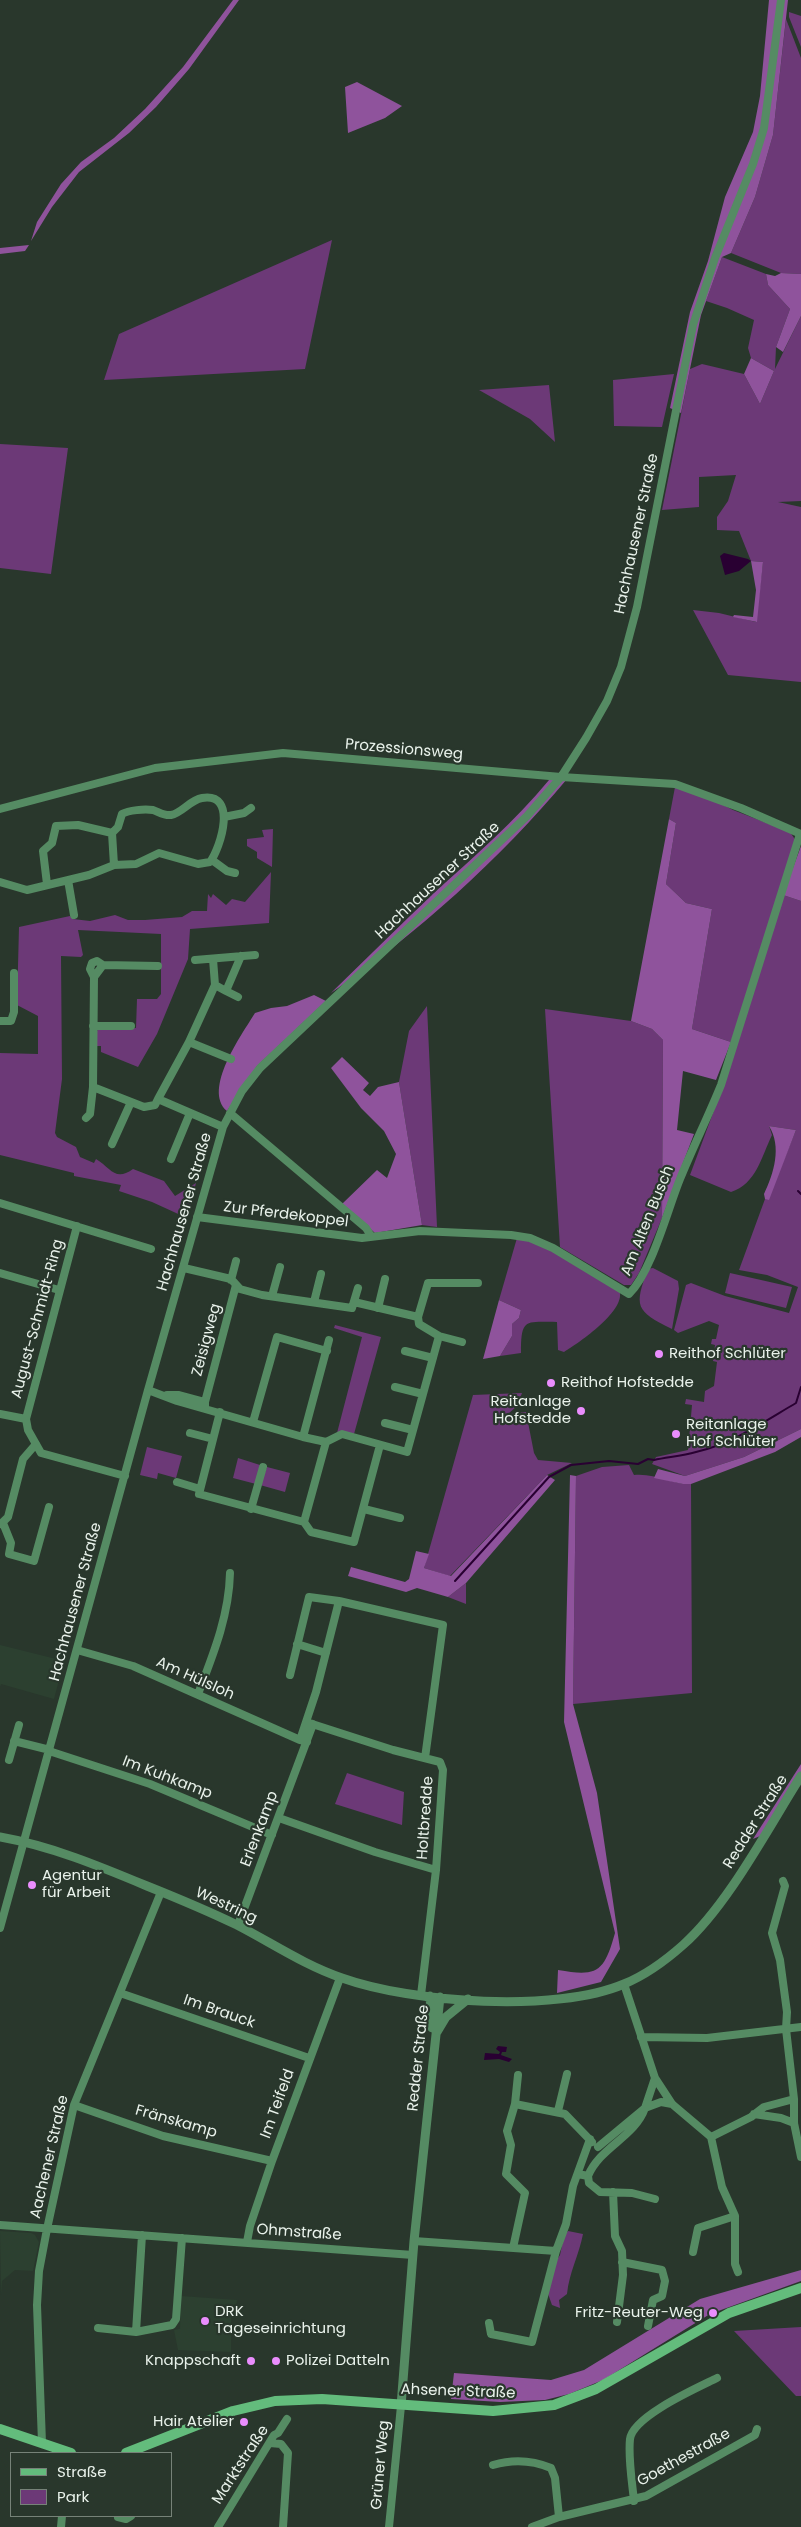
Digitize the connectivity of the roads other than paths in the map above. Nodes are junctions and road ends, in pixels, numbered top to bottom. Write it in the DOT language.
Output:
graph roads {
  1 [pos="781,0"];
  2 [pos="561,777"];
  3 [pos="251,808"];
  4 [pos="0,809"];
  5 [pos="224,816"];
  6 [pos="112,833"];
  7 [pos="801,834"];
  8 [pos="212,860"];
  9 [pos="114,865"];
  10 [pos="235,873"];
  11 [pos="68,880"];
  12 [pos="0,882"];
  13 [pos="47,884"];
  14 [pos="74,915"];
  15 [pos="255,955"];
  16 [pos="241,956"];
  17 [pos="213,959"];
  18 [pos="195,960"];
  19 [pos="158,966"];
  20 [pos="14,973"];
  21 [pos="215,985"];
  22 [pos="226,991"];
  23 [pos="238,997"];
  24 [pos="0,1021"];
  25 [pos="93,1026"];
  26 [pos="131,1026"];
  27 [pos="190,1042"];
  28 [pos="231,1059"];
  29 [pos="93,1087"];
  30 [pos="158,1099"];
  31 [pos="131,1102"];
  32 [pos="190,1113"];
  33 [pos="230,1113"];
  34 [pos="86,1118"];
  35 [pos="223,1127"];
  36 [pos="112,1144"];
  37 [pos="171,1159"];
  38 [pos="0,1203"];
  39 [pos="197,1217"];
  40 [pos="76,1226"];
  41 [pos="371,1236"];
  42 [pos="151,1249"];
  43 [pos="236,1262"];
  44 [pos="280,1266"];
  45 [pos="184,1268"];
  46 [pos="0,1273"];
  47 [pos="321,1274"];
  48 [pos="385,1279"];
  49 [pos="234,1282"];
  50 [pos="478,1284"];
  51 [pos="358,1288"];
  52 [pos="59,1290"];
  53 [pos="272,1296"];
  54 [pos="314,1302"];
  55 [pos="354,1302"];
  56 [pos="378,1308"];
  57 [pos="418,1318"];
  58 [pos="439,1336"];
  59 [pos="329,1340"];
  60 [pos="462,1342"];
  61 [pos="405,1351"];
  62 [pos="326,1352"];
  63 [pos="433,1358"];
  64 [pos="395,1387"];
  65 [pos="148,1390"];
  66 [pos="423,1394"];
  67 [pos="205,1405"];
  68 [pos="220,1412"];
  69 [pos="0,1414"];
  70 [pos="26,1419"];
  71 [pos="253,1422"];
  72 [pos="385,1423"];
  73 [pos="413,1430"];
  74 [pos="190,1433"];
  75 [pos="303,1436"];
  76 [pos="213,1439"];
  77 [pos="326,1442"];
  78 [pos="36,1444"];
  79 [pos="380,1445"];
  80 [pos="262,1467"];
  81 [pos="125,1476"];
  82 [pos="178,1482"];
  83 [pos="200,1489"];
  84 [pos="49,1507"];
  85 [pos="251,1509"];
  86 [pos="364,1509"];
  87 [pos="400,1518"];
  88 [pos="304,1522"];
  89 [pos="2,1524"];
  90 [pos="230,1573"];
  91 [pos="339,1601"];
  92 [pos="297,1644"];
  93 [pos="77,1650"];
  94 [pos="326,1653"];
  95 [pos="290,1675"];
  96 [pos="198,1694"];
  97 [pos="310,1723"];
  98 [pos="19,1725"];
  99 [pos="14,1741"];
  100 [pos="303,1741"];
  101 [pos="50,1751"];
  102 [pos="425,1758"];
  103 [pos="9,1760"];
  104 [pos="801,1776"];
  105 [pos="279,1818"];
  106 [pos="272,1835"];
  107 [pos="0,1837"];
  108 [pos="25,1841"];
  109 [pos="436,1870"];
  110 [pos="783,1880"];
  111 [pos="161,1892"];
  112 [pos="238,1925"];
  113 [pos="0,1928"];
  114 [pos="340,1978"];
  115 [pos="624,1984"];
  116 [pos="120,1992"];
  117 [pos="426,1995"];
  118 [pos="440,1997"];
  119 [pos="468,1999"];
  120 [pos="801,2027"];
  121 [pos="786,2029"];
  122 [pos="641,2037"];
  123 [pos="434,2039"];
  124 [pos="309,2058"];
  125 [pos="567,2074"];
  126 [pos="518,2075"];
  127 [pos="655,2078"];
  128 [pos="794,2099"];
  129 [pos="515,2104"];
  130 [pos="672,2104"];
  131 [pos="74,2105"];
  132 [pos="645,2108"];
  133 [pos="558,2111"];
  134 [pos="754,2114"];
  135 [pos="794,2123"];
  136 [pos="711,2137"];
  137 [pos="590,2139"];
  138 [pos="598,2147"];
  139 [pos="603,2154"];
  140 [pos="801,2157"];
  141 [pos="272,2161"];
  142 [pos="578,2174"];
  143 [pos="588,2176"];
  144 [pos="613,2192"];
  145 [pos="655,2199"];
  146 [pos="735,2216"];
  147 [pos="0,2225"];
  148 [pos="47,2229"];
  149 [pos="142,2235"];
  150 [pos="182,2238"];
  151 [pos="414,2241"];
  152 [pos="247,2242"];
  153 [pos="513,2248"];
  154 [pos="556,2251"];
  155 [pos="693,2252"];
  156 [pos="413,2255"];
  157 [pos="622,2262"];
  158 [pos="738,2272"];
  159 [pos="801,2288"];
  160 [pos="617,2322"];
  161 [pos="489,2323"];
  162 [pos="648,2326"];
  163 [pos="98,2328"];
  164 [pos="136,2332"];
  165 [pos="717,2378"];
  166 [pos="401,2406"];
  167 [pos="287,2419"];
  168 [pos="757,2428"];
  169 [pos="0,2429"];
  170 [pos="42,2443"];
  171 [pos="270,2443"];
  172 [pos="59,2451"];
  173 [pos="129,2452"];
  174 [pos="493,2465"];
  175 [pos="634,2500"];
  176 [pos="559,2517"];
  177 [pos="218,2527"];
  178 [pos="283,2527"];
  179 [pos="390,2527"];
  180 [pos="532,2527"];
  1 -- 2 [label="street, Hachhausener Straße"];
  2 -- 4 [label="street, Prozessionsweg"];
  2 -- 7 [label="street, Prozessionsweg"];
  2 -- 33 [label="street, Hachhausener Straße"];
  3 -- 5 [label="street"];
  5 -- 6 [label="street"];
  5 -- 8 [label="street"];
  6 -- 9 [label="street"];
  6 -- 13 [label="street"];
  7 -- 41 [label="street, Am Alten Busch"];
  8 -- 9 [label="street"];
  8 -- 10 [label="street"];
  9 -- 11 [label="street"];
  11 -- 13 [label="street"];
  11 -- 14 [label="street"];
  12 -- 13 [label="street"];
  15 -- 16 [label="street"];
  16 -- 17 [label="street"];
  16 -- 22 [label="street"];
  17 -- 18 [label="street"];
  17 -- 21 [label="street"];
  19 -- 25 [label="street"];
  20 -- 24 [label="street"];
  21 -- 22 [label="street"];
  21 -- 27 [label="street"];
  22 -- 23 [label="street"];
  25 -- 26 [label="street"];
  25 -- 29 [label="street"];
  27 -- 28 [label="street"];
  27 -- 30 [label="street"];
  29 -- 31 [label="street"];
  29 -- 34 [label="street"];
  30 -- 31 [label="street"];
  30 -- 32 [label="street"];
  31 -- 36 [label="street"];
  32 -- 35 [label="street"];
  32 -- 37 [label="street"];
  33 -- 35 [label="street, Hachhausener Straße"];
  33 -- 41 [label="street"];
  35 -- 39 [label="street, Hachhausener Straße"];
  38 -- 40 [label="street, August-Schmidt-Ring"];
  39 -- 41 [label="street, Zur Pferdekoppel"];
  39 -- 45 [label="street, Hachhausener Straße"];
  40 -- 42 [label="street, August-Schmidt-Ring"];
  40 -- 52 [label="street, August-Schmidt-Ring"];
  43 -- 49 [label="street, Zeisigweg"];
  44 -- 53 [label="street"];
  45 -- 49 [label="street"];
  45 -- 65 [label="street, Hachhausener Straße"];
  46 -- 52 [label="street"];
  47 -- 54 [label="street"];
  48 -- 56 [label="street"];
  49 -- 53 [label="street"];
  49 -- 67 [label="street, Zeisigweg"];
  50 -- 57 [label="street"];
  51 -- 55 [label="street"];
  52 -- 70 [label="street, August-Schmidt-Ring"];
  53 -- 54 [label="street"];
  54 -- 55 [label="street"];
  55 -- 56 [label="street"];
  56 -- 57 [label="street"];
  57 -- 58 [label="street"];
  58 -- 60 [label="street"];
  58 -- 63 [label="street"];
  59 -- 62 [label="street"];
  61 -- 63 [label="street"];
  62 -- 71 [label="street"];
  62 -- 75 [label="street"];
  63 -- 66 [label="street"];
  64 -- 66 [label="street"];
  65 -- 67 [label="street"];
  65 -- 81 [label="street, Hachhausener Straße"];
  66 -- 73 [label="street"];
  67 -- 68 [label="street"];
  68 -- 71 [label="street"];
  68 -- 76 [label="street"];
  69 -- 70 [label="street"];
  70 -- 78 [label="street"];
  71 -- 75 [label="street"];
  72 -- 73 [label="street"];
  73 -- 79 [label="street"];
  74 -- 76 [label="street"];
  75 -- 77 [label="street"];
  76 -- 83 [label="street"];
  77 -- 79 [label="street"];
  77 -- 88 [label="street"];
  78 -- 81 [label="street"];
  78 -- 89 [label="street"];
  79 -- 86 [label="street"];
  80 -- 85 [label="street"];
  81 -- 93 [label="street, Hachhausener Straße"];
  82 -- 83 [label="street"];
  83 -- 85 [label="street"];
  84 -- 89 [label="street"];
  85 -- 88 [label="street"];
  86 -- 87 [label="street"];
  86 -- 88 [label="street"];
  90 -- 96 [label="street"];
  91 -- 92 [label="street"];
  91 -- 94 [label="street, Erlenkamp"];
  91 -- 102 [label="street, Holtbredde"];
  92 -- 94 [label="street"];
  92 -- 95 [label="street"];
  93 -- 96 [label="street, Am Hülsloh"];
  93 -- 101 [label="street, Hachhausener Straße"];
  94 -- 97 [label="street, Erlenkamp"];
  96 -- 100 [label="street, Am Hülsloh"];
  97 -- 100 [label="street, Erlenkamp"];
  97 -- 102 [label="street"];
  98 -- 99 [label="street"];
  99 -- 101 [label="street"];
  99 -- 103 [label="street"];
  100 -- 105 [label="street, Erlenkamp"];
  101 -- 106 [label="street, Im Kuhkamp"];
  101 -- 108 [label="street, Hachhausener Straße"];
  102 -- 109 [label="street, Holtbredde"];
  104 -- 115 [label="street, Redder Straße"];
  105 -- 106 [label="street, Erlenkamp"];
  105 -- 109 [label="street"];
  106 -- 112 [label="street, Erlenkamp"];
  107 -- 108 [label="street, Westring"];
  108 -- 111 [label="street, Westring"];
  108 -- 113 [label="street, Hachhausener Straße"];
  109 -- 117 [label="street, Holtbredde"];
  110 -- 121 [label="street"];
  111 -- 112 [label="street, Westring"];
  111 -- 116 [label="street, Aachener Straße"];
  112 -- 114 [label="street, Westring"];
  114 -- 117 [label="street, Westring"];
  114 -- 124 [label="street, Im Teifeld"];
  115 -- 119 [label="street, Redder Straße"];
  115 -- 122 [label="street"];
  116 -- 124 [label="street, Im Brauck"];
  116 -- 131 [label="street, Aachener Straße"];
  117 -- 118 [label="street, Westring"];
  117 -- 123 [label="street"];
  118 -- 119 [label="street, Redder Straße"];
  118 -- 123 [label="street, Redder Straße"];
  119 -- 123 [label="street"];
  120 -- 121 [label="street"];
  121 -- 122 [label="street"];
  121 -- 128 [label="street"];
  122 -- 127 [label="street"];
  123 -- 151 [label="street, Redder Straße"];
  124 -- 141 [label="street, Im Teifeld"];
  125 -- 133 [label="street"];
  126 -- 129 [label="street"];
  127 -- 130 [label="street"];
  127 -- 132 [label="street"];
  128 -- 134 [label="street"];
  128 -- 135 [label="street"];
  129 -- 133 [label="street"];
  129 -- 153 [label="street"];
  130 -- 132 [label="street"];
  130 -- 136 [label="street"];
  131 -- 141 [label="street, Fränskamp"];
  131 -- 148 [label="street, Aachener Straße"];
  132 -- 138 [label="street"];
  132 -- 139 [label="street"];
  133 -- 137 [label="street"];
  134 -- 135 [label="street"];
  134 -- 136 [label="street"];
  135 -- 140 [label="street"];
  136 -- 146 [label="street"];
  137 -- 138 [label="street"];
  137 -- 142 [label="street"];
  138 -- 139 [label="street"];
  139 -- 143 [label="street"];
  141 -- 152 [label="street, Im Teifeld"];
  142 -- 143 [label="street"];
  142 -- 154 [label="street"];
  143 -- 144 [label="street"];
  144 -- 145 [label="street"];
  144 -- 157 [label="street"];
  146 -- 155 [label="street"];
  146 -- 158 [label="street"];
  147 -- 148 [label="street, Ohmstraße"];
  148 -- 149 [label="street, Ohmstraße"];
  148 -- 170 [label="street, Aachener Straße"];
  149 -- 150 [label="street, Ohmstraße"];
  149 -- 164 [label="street"];
  150 -- 152 [label="street, Ohmstraße"];
  150 -- 164 [label="street"];
  151 -- 153 [label="street"];
  151 -- 156 [label="street, Redder Straße"];
  152 -- 156 [label="street, Ohmstraße"];
  153 -- 154 [label="street"];
  154 -- 161 [label="street"];
  156 -- 166 [label="street, Redder Straße"];
  157 -- 160 [label="street"];
  157 -- 162 [label="street"];
  159 -- 166 [label="main road, Ahsener Straße"];
  163 -- 164 [label="street"];
  165 -- 175 [label="street"];
  166 -- 173 [label="main road, Ahsener Straße"];
  166 -- 179 [label="street, Grüner Weg"];
  167 -- 171 [label="street, Marktstraße"];
  168 -- 175 [label="street, Goethestraße"];
  169 -- 170 [label="main road"];
  170 -- 172 [label="main road"];
  171 -- 177 [label="street, Marktstraße"];
  171 -- 178 [label="street"];
  174 -- 176 [label="street"];
  175 -- 176 [label="street, Goethestraße"];
  176 -- 180 [label="street, Goethestraße"];
}
